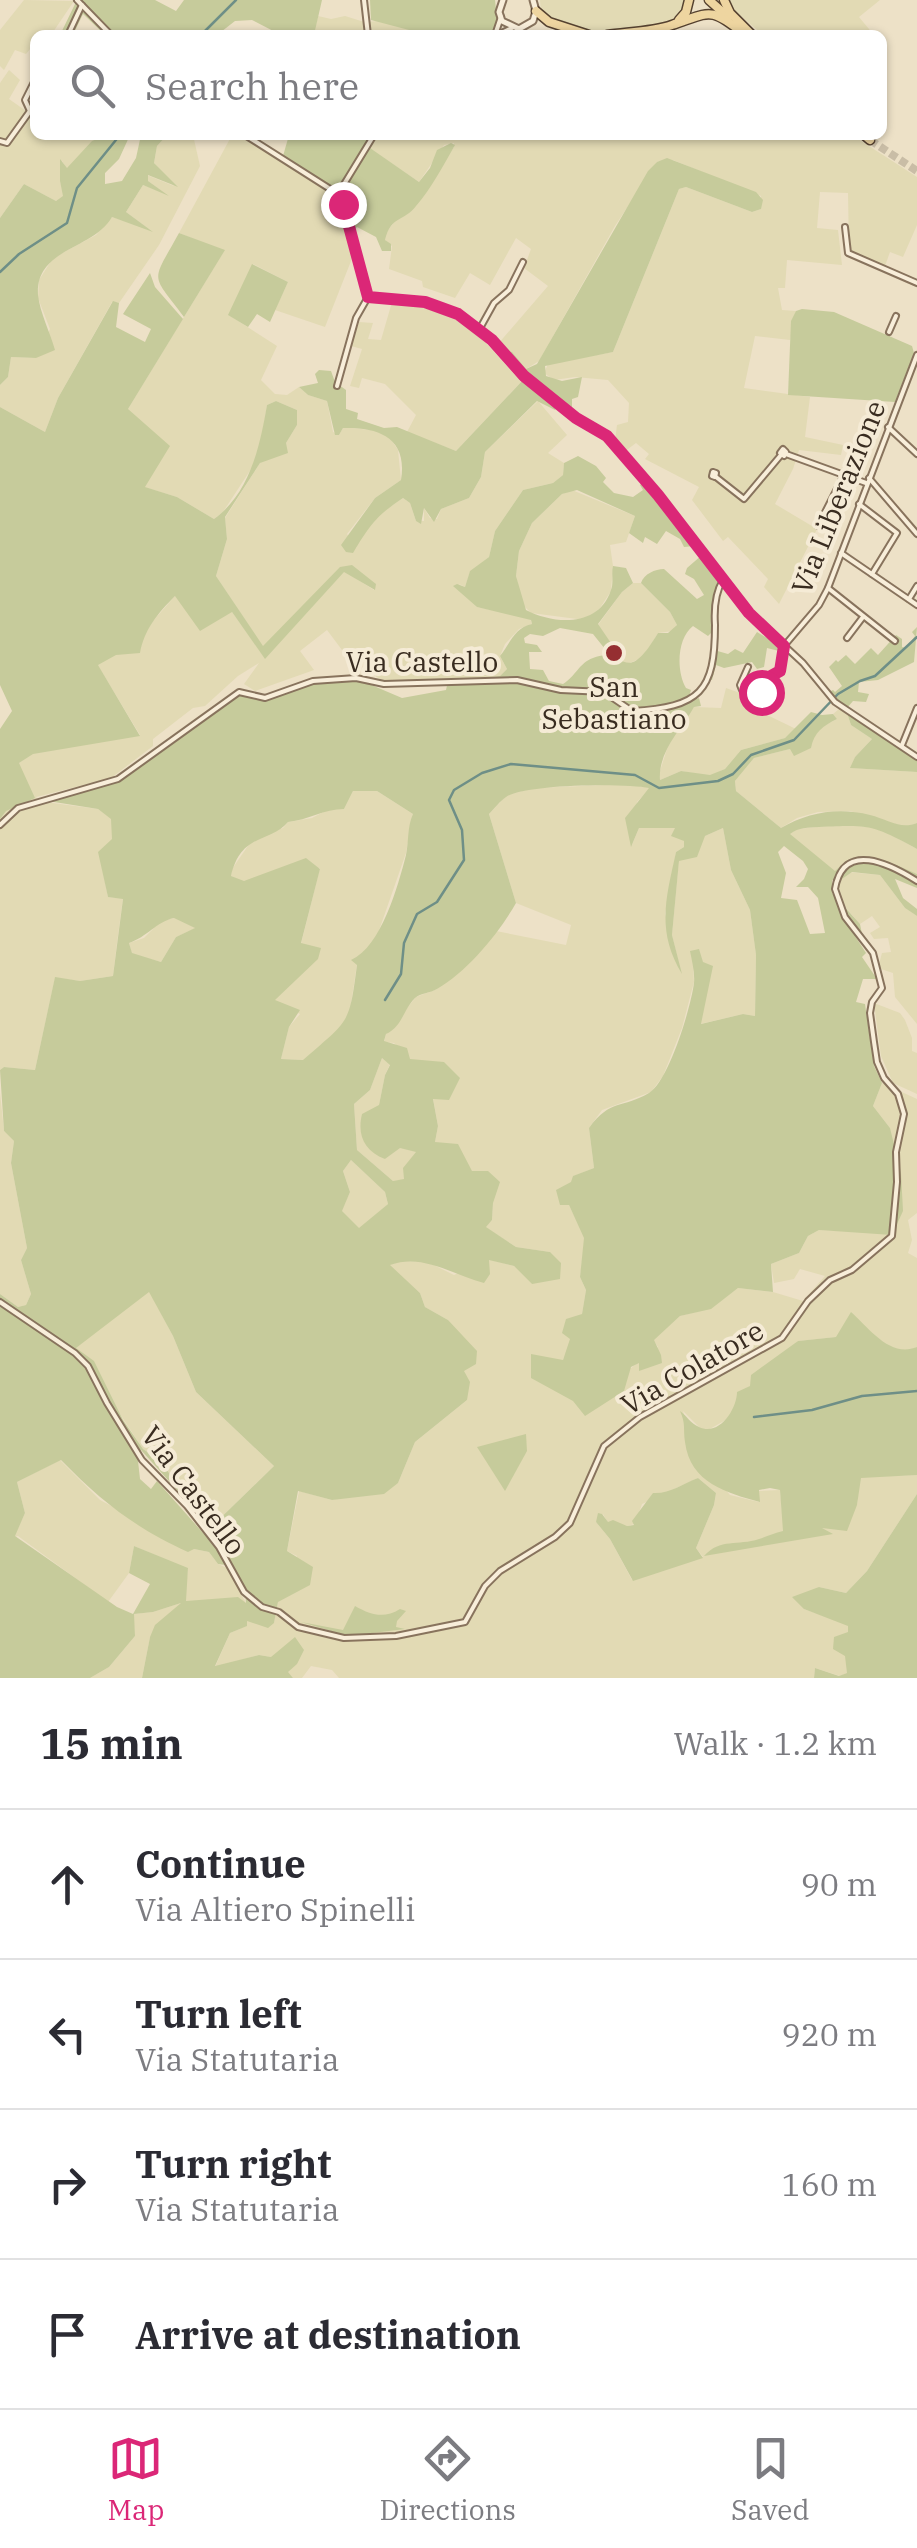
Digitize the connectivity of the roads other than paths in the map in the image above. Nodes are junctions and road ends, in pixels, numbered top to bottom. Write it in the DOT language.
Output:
graph roads {
  1 [pos="364,0"];
  2 [pos="502,0"];
  3 [pos="689,0"];
  4 [pos="709,0"];
  5 [pos="724,0"];
  6 [pos="80,2"];
  7 [pos="535,4"];
  8 [pos="500,18"];
  9 [pos="532,22"];
  10 [pos="550,22"];
  11 [pos="676,24"];
  12 [pos="512,28"];
  13 [pos="70,30"];
  14 [pos="106,30"];
  15 [pos="367,30"];
  16 [pos="497,30"];
  17 [pos="507,30"];
  18 [pos="574,30"];
  19 [pos="639,30"];
  20 [pos="740,30"];
  21 [pos="743,30"];
  22 [pos="745,30"];
  23 [pos="30,90"];
  24 [pos="30,111"];
  25 [pos="253,140"];
  26 [pos="371,140"];
  27 [pos="0,141"];
  28 [pos="338,194"];
  29 [pos="844,227"];
  30 [pos="523,262"];
  31 [pos="917,283"];
  32 [pos="368,297"];
  33 [pos="896,316"];
  34 [pos="479,330"];
  35 [pos="889,332"];
  36 [pos="917,355"];
  37 [pos="337,386"];
  38 [pos="888,427"];
  39 [pos="917,454"];
  40 [pos="844,475"];
  41 [pos="716,477"];
  42 [pos="868,481"];
  43 [pos="859,504"];
  44 [pos="818,526"];
  45 [pos="917,534"];
  46 [pos="842,553"];
  47 [pos="872,574"];
  48 [pos="723,580"];
  49 [pos="917,586"];
  50 [pos="828,588"];
  51 [pos="909,599"];
  52 [pos="917,605"];
  53 [pos="863,617"];
  54 [pos="848,638"];
  55 [pos="896,642"];
  56 [pos="784,646"];
  57 [pos="748,667"];
  58 [pos="917,708"];
  59 [pos="902,747"];
  60 [pos="917,758"];
  61 [pos="0,825"];
  62 [pos="917,881"];
  63 [pos="0,1302"];
  64 [pos="451,1626"];
  1 -- 15 [label="street"];
  2 -- 8 [label="street"];
  3 -- 11 [label="main road"];
  4 -- 21 [label="main road"];
  5 -- 22 [label="main road"];
  6 -- 13 [label="street"];
  6 -- 14 [label="street"];
  7 -- 9 [label="street"];
  7 -- 10 [label="main road"];
  8 -- 12 [label="street"];
  8 -- 16 [label="street"];
  9 -- 10 [label="main road"];
  9 -- 12 [label="street"];
  10 -- 18 [label="main road"];
  11 -- 19 [label="main road"];
  11 -- 20 [label="main road"];
  12 -- 17 [label="street"];
  23 -- 24 [label="street"];
  24 -- 27 [label="street"];
  25 -- 28 [label="street"];
  26 -- 28 [label="street"];
  28 -- 32 [label="street"];
  29 -- 31 [label="street"];
  30 -- 34 [label="street"];
  32 -- 34 [label="street"];
  32 -- 37 [label="street"];
  33 -- 35 [label="street"];
  34 -- 48 [label="street"];
  36 -- 38 [label="street, Via Liberazione"];
  38 -- 39 [label="street"];
  38 -- 42 [label="street, Via Liberazione"];
  40 -- 41 [label="street"];
  40 -- 42 [label="street"];
  40 -- 44 [label="street"];
  42 -- 43 [label="street, Via Liberazione"];
  42 -- 45 [label="street"];
  43 -- 46 [label="street, Via Liberazione"];
  43 -- 47 [label="street"];
  46 -- 47 [label="street"];
  46 -- 50 [label="street, Via Liberazione"];
  47 -- 51 [label="street"];
  48 -- 56 [label="street"];
  48 -- 61 [label="street, Via Castello"];
  49 -- 51 [label="street"];
  50 -- 53 [label="street"];
  50 -- 56 [label="street, Via Liberazione"];
  51 -- 52 [label="street"];
  53 -- 54 [label="street"];
  53 -- 55 [label="street"];
  56 -- 57 [label="street, Via Liberazione"];
  56 -- 59 [label="street"];
  58 -- 59 [label="street"];
  59 -- 60 [label="street"];
  62 -- 64 [label="street, Via Colatore"];
  63 -- 64 [label="street, Via Castello"];
}
